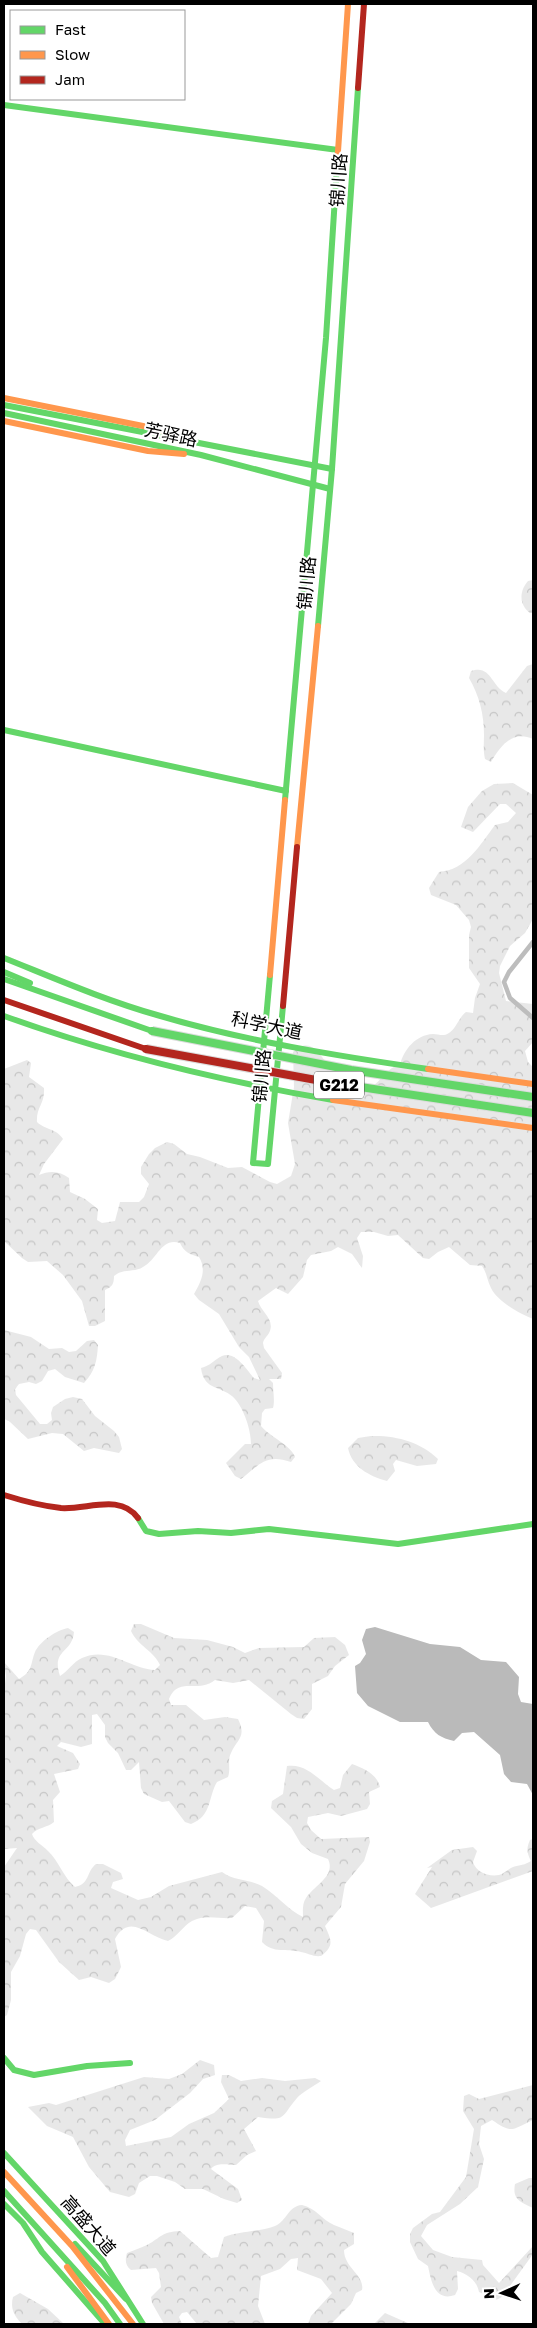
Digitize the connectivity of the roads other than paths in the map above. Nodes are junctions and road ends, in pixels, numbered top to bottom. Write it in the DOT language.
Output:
graph roads {
  1 [pos="348,4"];
  2 [pos="364,4"];
  3 [pos="4,105"];
  4 [pos="338,150"];
  5 [pos="4,394"];
  6 [pos="4,398"];
  7 [pos="30,403"];
  8 [pos="4,405"];
  9 [pos="4,413"];
  10 [pos="4,422"];
  11 [pos="204,445"];
  12 [pos="201,456"];
  13 [pos="316,466"];
  14 [pos="332,469"];
  15 [pos="314,486"];
  16 [pos="330,489"];
  17 [pos="4,730"];
  18 [pos="286,791"];
  19 [pos="533,942"];
  20 [pos="4,958"];
  21 [pos="4,972"];
  22 [pos="4,979"];
  23 [pos="4,1000"];
  24 [pos="71,1002"];
  25 [pos="4,1016"];
  26 [pos="533,1018"];
  27 [pos="264,1041"];
  28 [pos="279,1044"];
  29 [pos="533,1084"];
  30 [pos="260,1087"];
  31 [pos="275,1090"];
  32 [pos="533,1097"];
  33 [pos="533,1113"];
  34 [pos="533,1128"];
  35 [pos="4,1496"];
  36 [pos="533,1524"];
  37 [pos="4,2058"];
  38 [pos="130,2063"];
  39 [pos="4,2153"];
  40 [pos="4,2172"];
  41 [pos="4,2190"];
  42 [pos="4,2204"];
  43 [pos="41,2211"];
  44 [pos="31,2219"];
  45 [pos="126,2299"];
  46 [pos="105,2324"];
  47 [pos="109,2324"];
  48 [pos="120,2324"];
  49 [pos="133,2324"];
  50 [pos="143,2324"];
  1 -- 4 [label="main road, 锦川路"];
  2 -- 14 [label="main road, 锦川路"];
  3 -- 4 [label="main road"];
  4 -- 13 [label="main road, 锦川路"];
  5 -- 7 [label="main road"];
  6 -- 7 [label="main road"];
  7 -- 11 [label="main road"];
  8 -- 11 [label="main road, 芳驿路"];
  9 -- 12 [label="main road, 芳驿路"];
  10 -- 12 [label="main road"];
  11 -- 13 [label="main road, 芳驿路"];
  12 -- 15 [label="main road, 芳驿路"];
  13 -- 14 [label="main road, 芳驿路"];
  13 -- 15 [label="main road, 锦川路"];
  14 -- 16 [label="main road, 锦川路"];
  15 -- 16 [label="main road, 芳驿路"];
  15 -- 18 [label="main road, 锦川路"];
  16 -- 28 [label="main road, 锦川路"];
  17 -- 18 [label="main road"];
  18 -- 27 [label="main road, 锦川路"];
  19 -- 26 [label="street"];
  20 -- 27 [label="main road, 科学大道"];
  21 -- 24 [label="main road"];
  22 -- 24 [label="main road, 科学大道 / G212"];
  23 -- 33 [label="main road, G212, bridge"];
  24 -- 32 [label="main road, 科学大道 / G212, bridge"];
  25 -- 30 [label="main road"];
  27 -- 28 [label="main road, 科学大道"];
  27 -- 30 [label="main road, 锦川路"];
  28 -- 29 [label="main road, 科学大道"];
  28 -- 31 [label="main road, 锦川路"];
  30 -- 31 [label="main road"];
  30 -- 31 [label="main road, 锦川路"];
  31 -- 34 [label="main road"];
  35 -- 36 [label="main road"];
  37 -- 38 [label="main road"];
  39 -- 45 [label="main road, 高盛大道"];
  40 -- 43 [label="main road, 高盛大道"];
  41 -- 44 [label="main road"];
  42 -- 46 [label="main road"];
  43 -- 45 [label="main road"];
  43 -- 49 [label="main road, 高盛大道"];
  44 -- 47 [label="main road"];
  44 -- 48 [label="main road"];
  45 -- 50 [label="main road, 高盛大道"];
}
